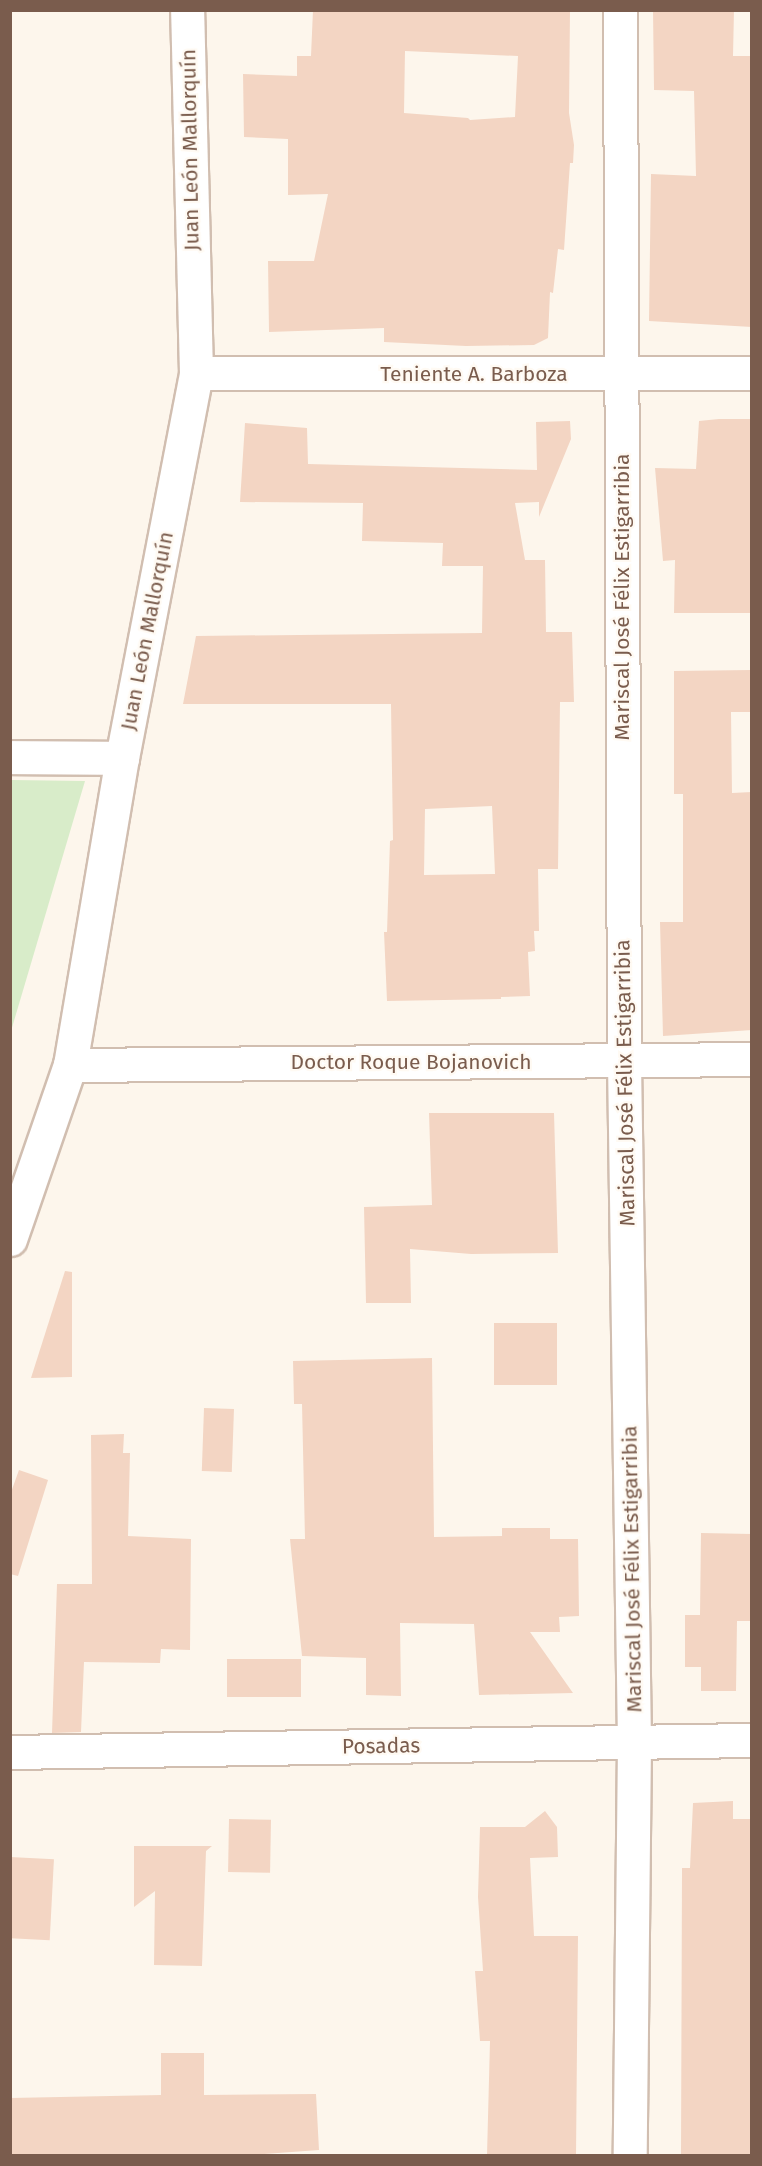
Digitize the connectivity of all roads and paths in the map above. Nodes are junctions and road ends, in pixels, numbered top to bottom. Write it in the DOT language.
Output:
graph roads {
  1 [pos="187,10"];
  2 [pos="620,10"];
  3 [pos="196,373"];
  4 [pos="752,373"];
  5 [pos="621,375"];
  6 [pos="10,757"];
  7 [pos="122,758"];
  8 [pos="752,1059"];
  9 [pos="624,1061"];
  10 [pos="70,1065"];
  11 [pos="10,1239"];
  12 [pos="752,1740"];
  13 [pos="634,1742"];
  14 [pos="10,1752"];
  15 [pos="630,2156"];
  1 -- 3 [label="street, Juan León Mallorquín"];
  2 -- 5 [label="street, Mariscal José Félix Estigarribia"];
  3 -- 5 [label="street, Teniente A. Barboza"];
  3 -- 7 [label="street, Juan León Mallorquín"];
  4 -- 5 [label="street, Teniente A. Barboza"];
  5 -- 9 [label="street, Mariscal José Félix Estigarribia"];
  6 -- 7 [label="street"];
  7 -- 10 [label="street, Juan León Mallorquín"];
  8 -- 9 [label="street, Doctor Roque Bojanovich"];
  9 -- 10 [label="street, Doctor Roque Bojanovich"];
  9 -- 13 [label="street, Mariscal José Félix Estigarribia"];
  10 -- 11 [label="street, Juan León Mallorquín"];
  12 -- 13 [label="street, Posadas"];
  13 -- 14 [label="street, Posadas"];
  13 -- 15 [label="street, Mariscal José Félix Estigarribia"];
}
